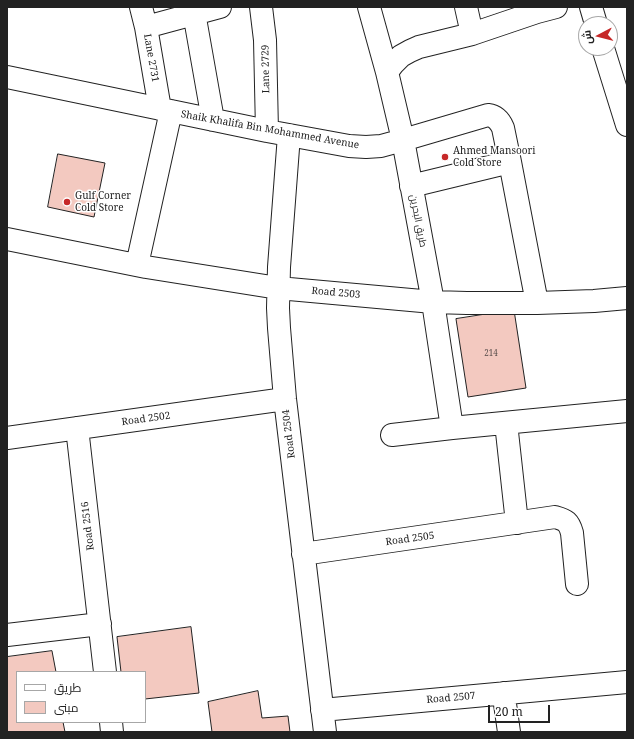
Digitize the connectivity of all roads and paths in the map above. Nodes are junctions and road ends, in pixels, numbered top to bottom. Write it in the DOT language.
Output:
graph roads {
  1 [pos="220,7"];
  2 [pos="262,7"];
  3 [pos="369,7"];
  4 [pos="466,7"];
  5 [pos="556,7"];
  6 [pos="194,10"];
  7 [pos="143,17"];
  8 [pos="472,34"];
  9 [pos="605,56"];
  10 [pos="387,72"];
  11 [pos="7,76"];
  12 [pos="165,110"];
  13 [pos="213,120"];
  14 [pos="627,125"];
  15 [pos="267,131"];
  16 [pos="289,135"];
  17 [pos="403,140"];
  18 [pos="510,162"];
  19 [pos="411,186"];
  20 [pos="7,239"];
  21 [pos="137,265"];
  22 [pos="278,288"];
  23 [pos="627,298"];
  24 [pos="433,302"];
  25 [pos="537,303"];
  26 [pos="285,400"];
  27 [pos="627,412"];
  28 [pos="506,423"];
  29 [pos="77,428"];
  30 [pos="452,428"];
  31 [pos="392,435"];
  32 [pos="7,438"];
  33 [pos="517,523"];
  34 [pos="303,554"];
  35 [pos="577,584"];
  36 [pos="100,624"];
  37 [pos="7,635"];
  38 [pos="105,671"];
  39 [pos="627,682"];
  40 [pos="504,693"];
  41 [pos="322,710"];
  42 [pos="325,732"];
  43 [pos="509,732"];
  1 -- 6 [label="street"];
  2 -- 15 [label="street, Lane 2729"];
  3 -- 10 [label="street"];
  4 -- 8 [label="street"];
  5 -- 8 [label="street"];
  6 -- 7 [label="street"];
  6 -- 13 [label="street"];
  7 -- 12 [label="street, Lane 2731"];
  8 -- 10 [label="street"];
  9 -- 14 [label="street"];
  10 -- 17 [label="street"];
  11 -- 12 [label="street, Shaik Khalifa Bin Mohammed Avenue"];
  12 -- 13 [label="street, Shaik Khalifa Bin Mohammed Avenue"];
  12 -- 21 [label="street"];
  13 -- 15 [label="street, Shaik Khalifa Bin Mohammed Avenue"];
  15 -- 16 [label="street, Shaik Khalifa Bin Mohammed Avenue"];
  16 -- 17 [label="street, Shaik Khalifa Bin Mohammed Avenue"];
  16 -- 22 [label="street, Road 2504"];
  17 -- 18 [label="street"];
  17 -- 19 [label="street, طريق البحرين"];
  18 -- 19 [label="street"];
  18 -- 25 [label="street"];
  19 -- 24 [label="street, طريق البحرين"];
  20 -- 21 [label="street, Road 2503"];
  21 -- 22 [label="street, Road 2503"];
  22 -- 24 [label="street, Road 2503"];
  22 -- 26 [label="street, Road 2504"];
  23 -- 25 [label="street, Road 2503"];
  24 -- 25 [label="street, Road 2503"];
  24 -- 30 [label="street"];
  26 -- 29 [label="street, Road 2502"];
  26 -- 34 [label="street, Road 2504"];
  27 -- 28 [label="street"];
  28 -- 30 [label="street"];
  28 -- 33 [label="street"];
  29 -- 32 [label="street, Road 2502"];
  29 -- 36 [label="street, Road 2516"];
  30 -- 31 [label="street"];
  33 -- 34 [label="street, Road 2505"];
  33 -- 35 [label="street, Road 2505"];
  34 -- 41 [label="street, Road 2504"];
  36 -- 37 [label="street"];
  36 -- 38 [label="street, Road 2516"];
  39 -- 40 [label="street, Road 2507"];
  40 -- 41 [label="street, Road 2507"];
  40 -- 43 [label="street"];
  41 -- 42 [label="street, Road 2504"];
}
